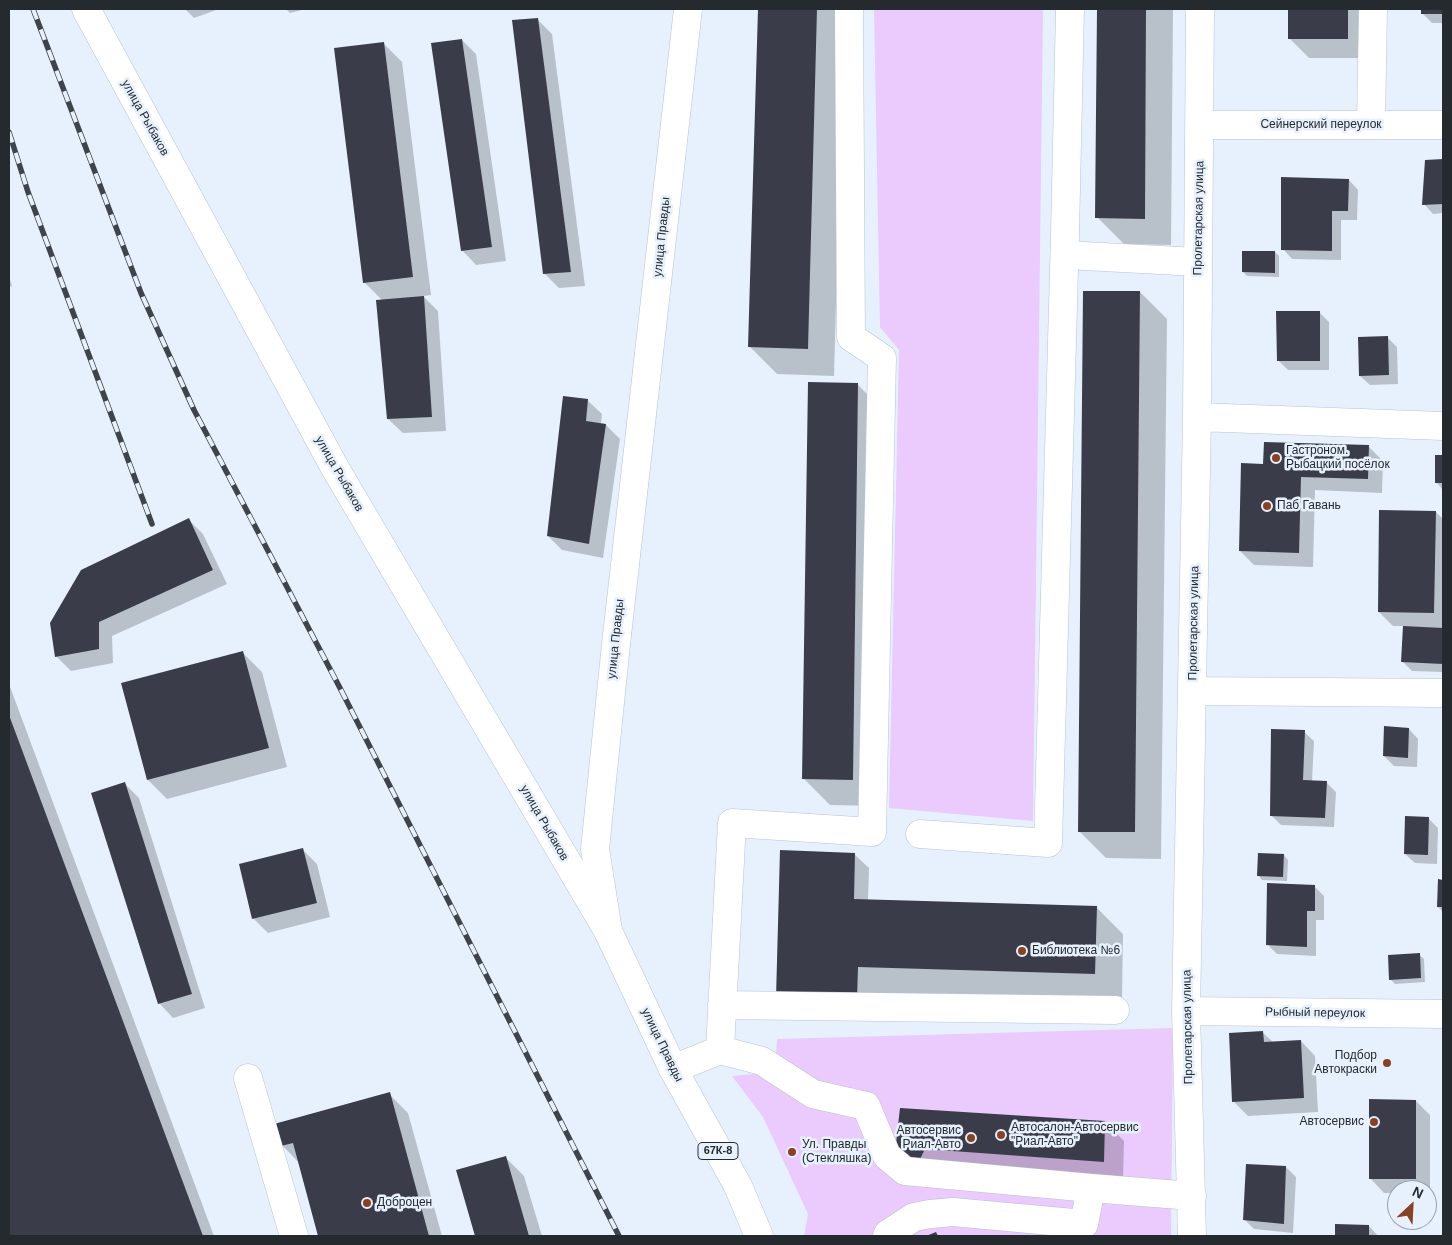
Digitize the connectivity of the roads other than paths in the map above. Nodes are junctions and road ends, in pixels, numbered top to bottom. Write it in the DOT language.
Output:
graph roads {
  1 [pos="86,9"];
  2 [pos="688,9"];
  3 [pos="849,9"];
  4 [pos="1070,9"];
  5 [pos="1200,9"];
  6 [pos="1373,9"];
  7 [pos="1200,124"];
  8 [pos="1371,125"];
  9 [pos="1443,125"];
  10 [pos="1064,255"];
  11 [pos="1198,262"];
  12 [pos="1197,418"];
  13 [pos="1443,426"];
  14 [pos="1193,691"];
  15 [pos="1443,693"];
  16 [pos="920,834"];
  17 [pos="608,931"];
  18 [pos="722,1005"];
  19 [pos="1116,1010"];
  20 [pos="1186,1011"];
  21 [pos="1443,1014"];
  22 [pos="720,1050"];
  23 [pos="673,1068"];
  24 [pos="248,1078"];
  25 [pos="1091,1188"];
  26 [pos="1192,1196"];
  27 [pos="953,1212"];
  28 [pos="1084,1230"];
  29 [pos="294,1236"];
  30 [pos="759,1236"];
  31 [pos="887,1236"];
  32 [pos="967,1236"];
  33 [pos="1192,1236"];
  1 -- 17 [label="street, улица Рыбаков"];
  2 -- 17 [label="street, улица Правды"];
  3 -- 18 [label="street"];
  4 -- 10 [label="street"];
  5 -- 7 [label="street, Пролетарская улица"];
  6 -- 8 [label="street"];
  7 -- 8 [label="street, Сейнерский переулок"];
  7 -- 11 [label="street, Пролетарская улица"];
  8 -- 9 [label="street, Сейнерский переулок"];
  10 -- 11 [label="street"];
  10 -- 16 [label="street"];
  11 -- 12 [label="street, Пролетарская улица"];
  12 -- 13 [label="street"];
  12 -- 14 [label="street, Пролетарская улица"];
  14 -- 15 [label="street"];
  14 -- 20 [label="street, Пролетарская улица"];
  17 -- 23 [label="street, улица Правды"];
  18 -- 19 [label="street"];
  18 -- 22 [label="street"];
  20 -- 21 [label="street, Рыбный переулок"];
  20 -- 26 [label="street, Пролетарская улица"];
  22 -- 23 [label="street"];
  22 -- 25 [label="street"];
  23 -- 30 [label="street, улица Правды / 67К-8"];
  24 -- 29 [label="street"];
  25 -- 26 [label="street"];
  25 -- 28 [label="street"];
  26 -- 33 [label="street, Пролетарская улица"];
  27 -- 28 [label="street"];
  27 -- 31 [label="street"];
  27 -- 32 [label="street"];
}
